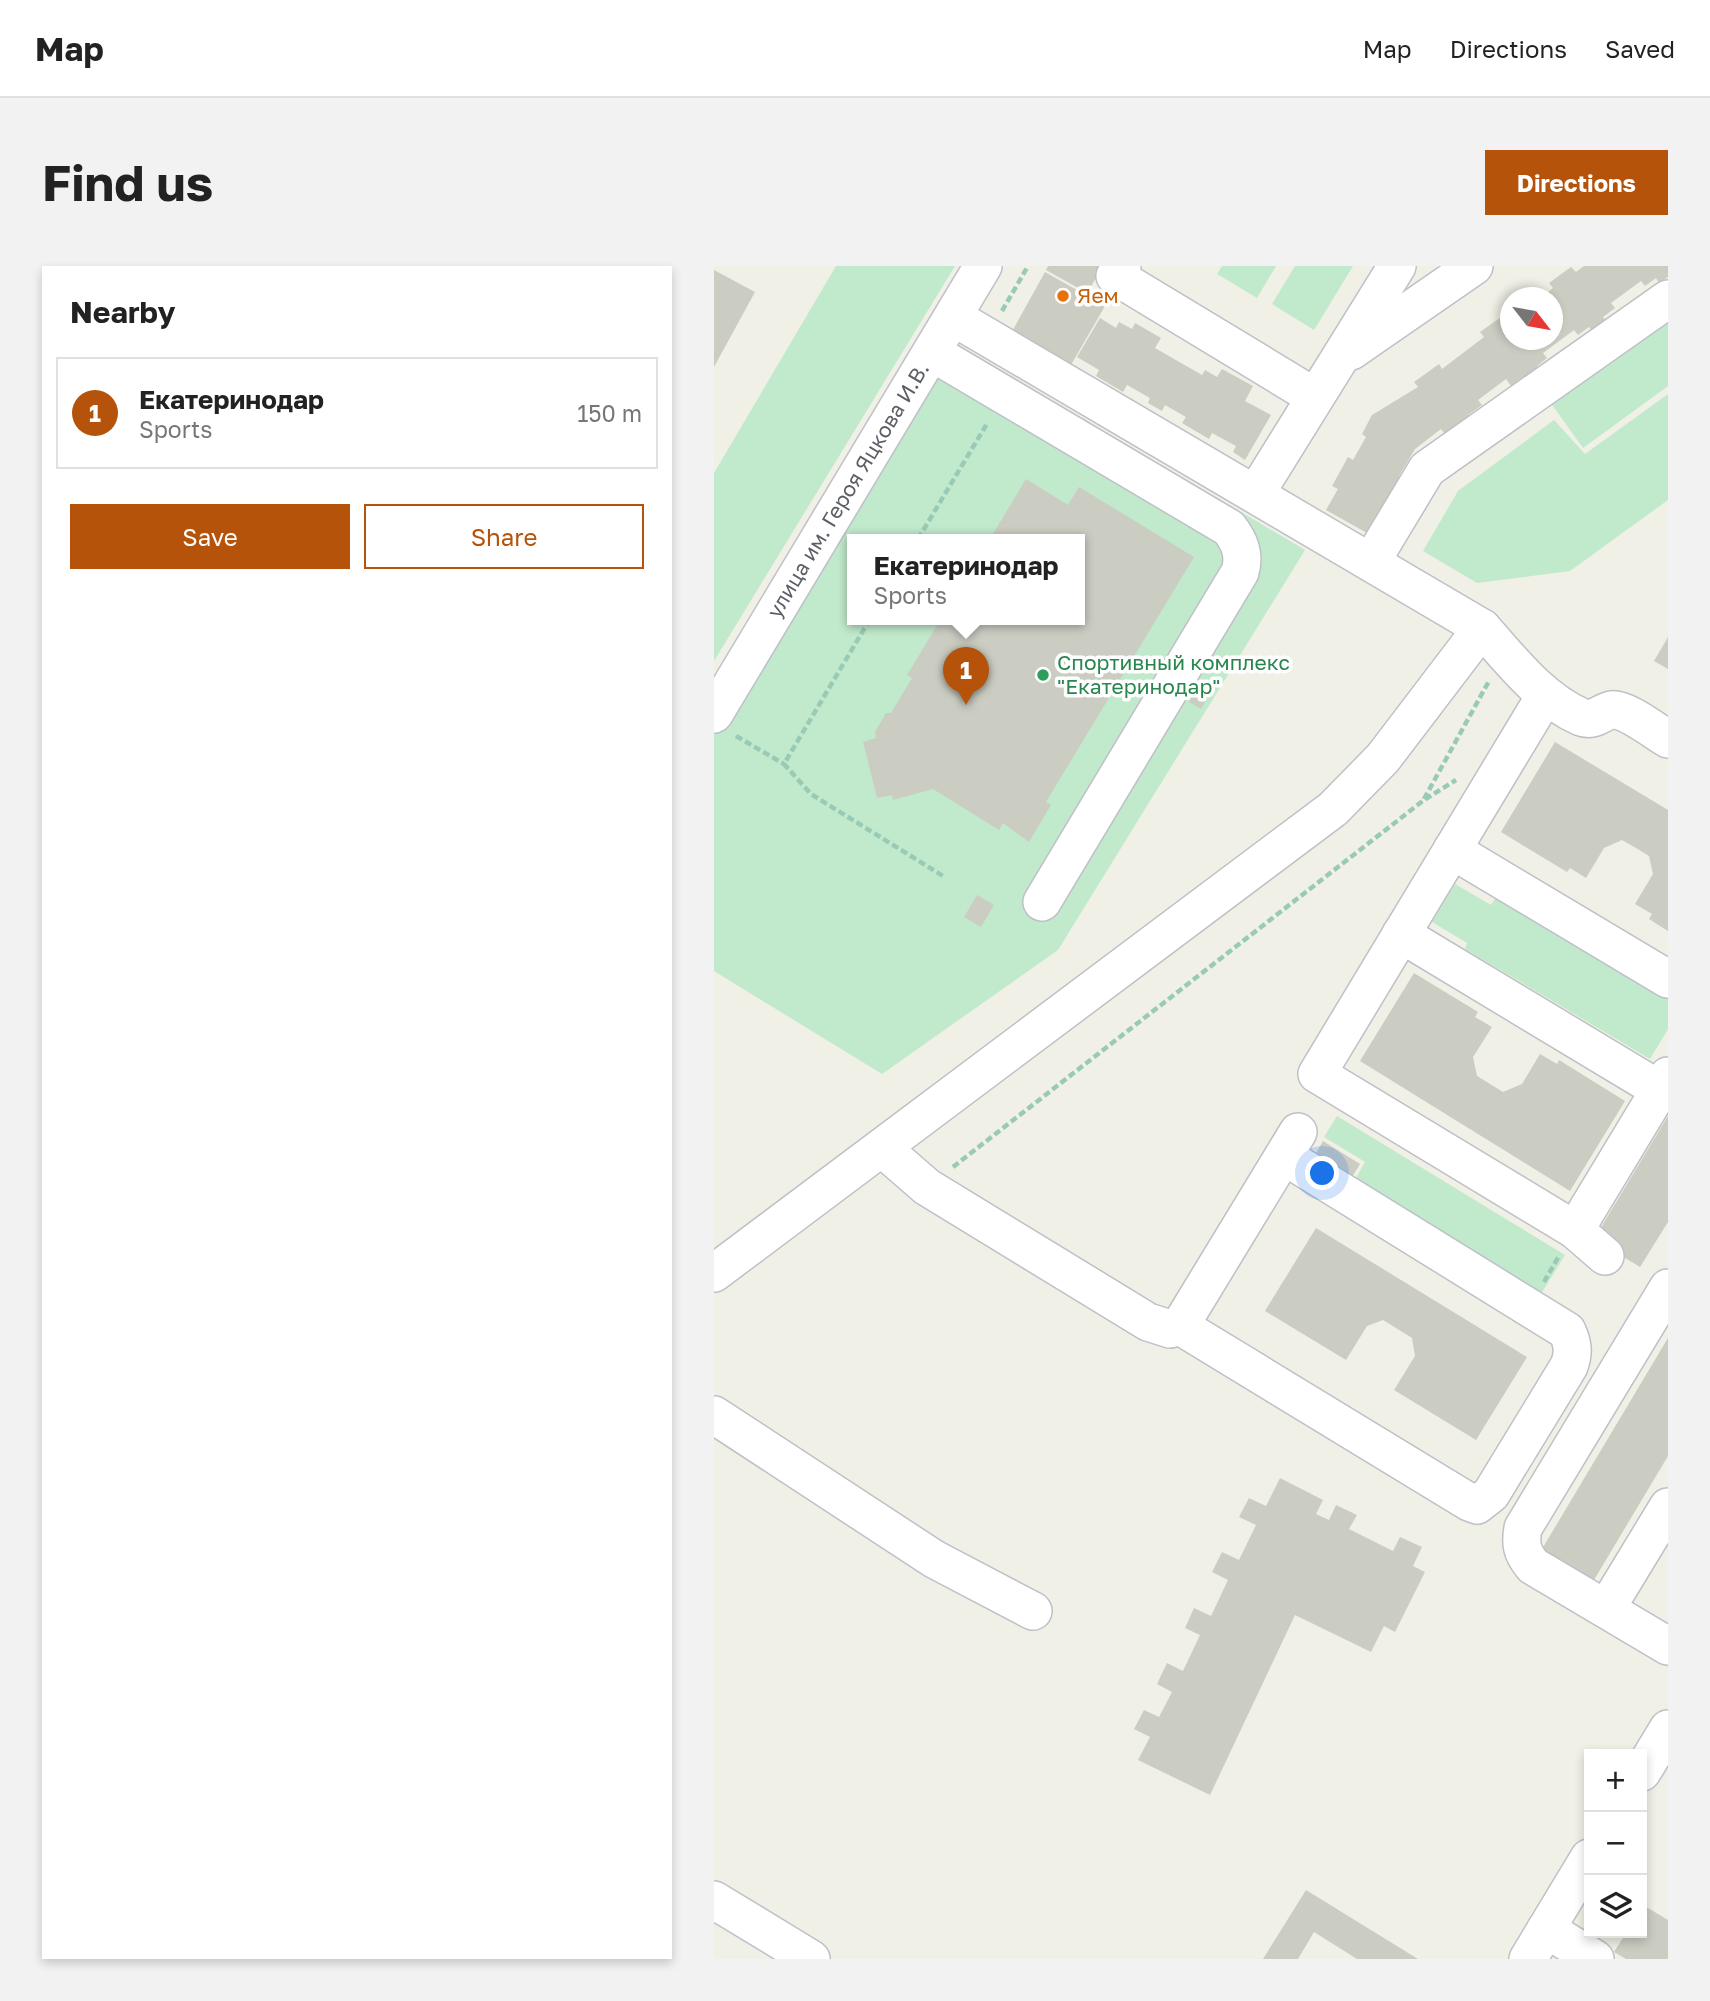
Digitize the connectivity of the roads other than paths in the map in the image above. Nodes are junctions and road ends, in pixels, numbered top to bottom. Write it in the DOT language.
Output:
graph roads {
  1 [pos="983,266"];
  2 [pos="1122,266"];
  3 [pos="1397,266"];
  4 [pos="1474,266"];
  5 [pos="1442,280"];
  6 [pos="1668,299"];
  7 [pos="955,318"];
  8 [pos="933,353"];
  9 [pos="1340,359"];
  10 [pos="1315,397"];
  11 [pos="1256,493"];
  12 [pos="1371,562"];
  13 [pos="1493,640"];
  14 [pos="1545,696"];
  15 [pos="723,724"];
  16 [pos="1668,739"];
  17 [pos="1452,850"];
  18 [pos="1042,902"];
  19 [pos="1401,934"];
  20 [pos="1668,979"];
  21 [pos="1664,1083"];
  22 [pos="882,1147"];
  23 [pos="1575,1230"];
  24 [pos="1605,1256"];
  25 [pos="714,1273"];
  26 [pos="1668,1288"];
  27 [pos="1180,1326"];
  28 [pos="714,1415"];
  29 [pos="1668,1507"];
  30 [pos="1606,1609"];
  31 [pos="1033,1611"];
  32 [pos="1668,1646"];
  33 [pos="1668,1729"];
  34 [pos="1647,1764"];
  35 [pos="1584,1866"];
  36 [pos="714,1900"];
  37 [pos="1537,1944"];
  38 [pos="811,1959"];
  39 [pos="1595,1959"];
  1 -- 7 [label="street, улица им. Героя Яцкова И.В."];
  2 -- 10 [label="street"];
  3 -- 9 [label="street"];
  4 -- 5 [label="street"];
  5 -- 9 [label="street"];
  6 -- 12 [label="street"];
  7 -- 8 [label="street, улица им. Героя Яцкова И.В."];
  7 -- 11 [label="street"];
  8 -- 15 [label="street, улица им. Героя Яцкова И.В."];
  8 -- 18 [label="street"];
  9 -- 10 [label="street"];
  10 -- 11 [label="street"];
  11 -- 12 [label="street"];
  12 -- 13 [label="street"];
  13 -- 14 [label="street"];
  13 -- 22 [label="street"];
  14 -- 16 [label="street"];
  14 -- 17 [label="street"];
  17 -- 19 [label="street"];
  17 -- 20 [label="street"];
  19 -- 21 [label="street"];
  19 -- 23 [label="street"];
  21 -- 23 [label="street"];
  22 -- 25 [label="street"];
  22 -- 27 [label="street"];
  23 -- 24 [label="street"];
  26 -- 30 [label="street"];
  27 -- 27 [label="street"];
  28 -- 31 [label="street"];
  29 -- 30 [label="street"];
  30 -- 32 [label="street"];
  33 -- 34 [label="street"];
  35 -- 37 [label="street"];
  36 -- 38 [label="street"];
  37 -- 39 [label="street"];
}
